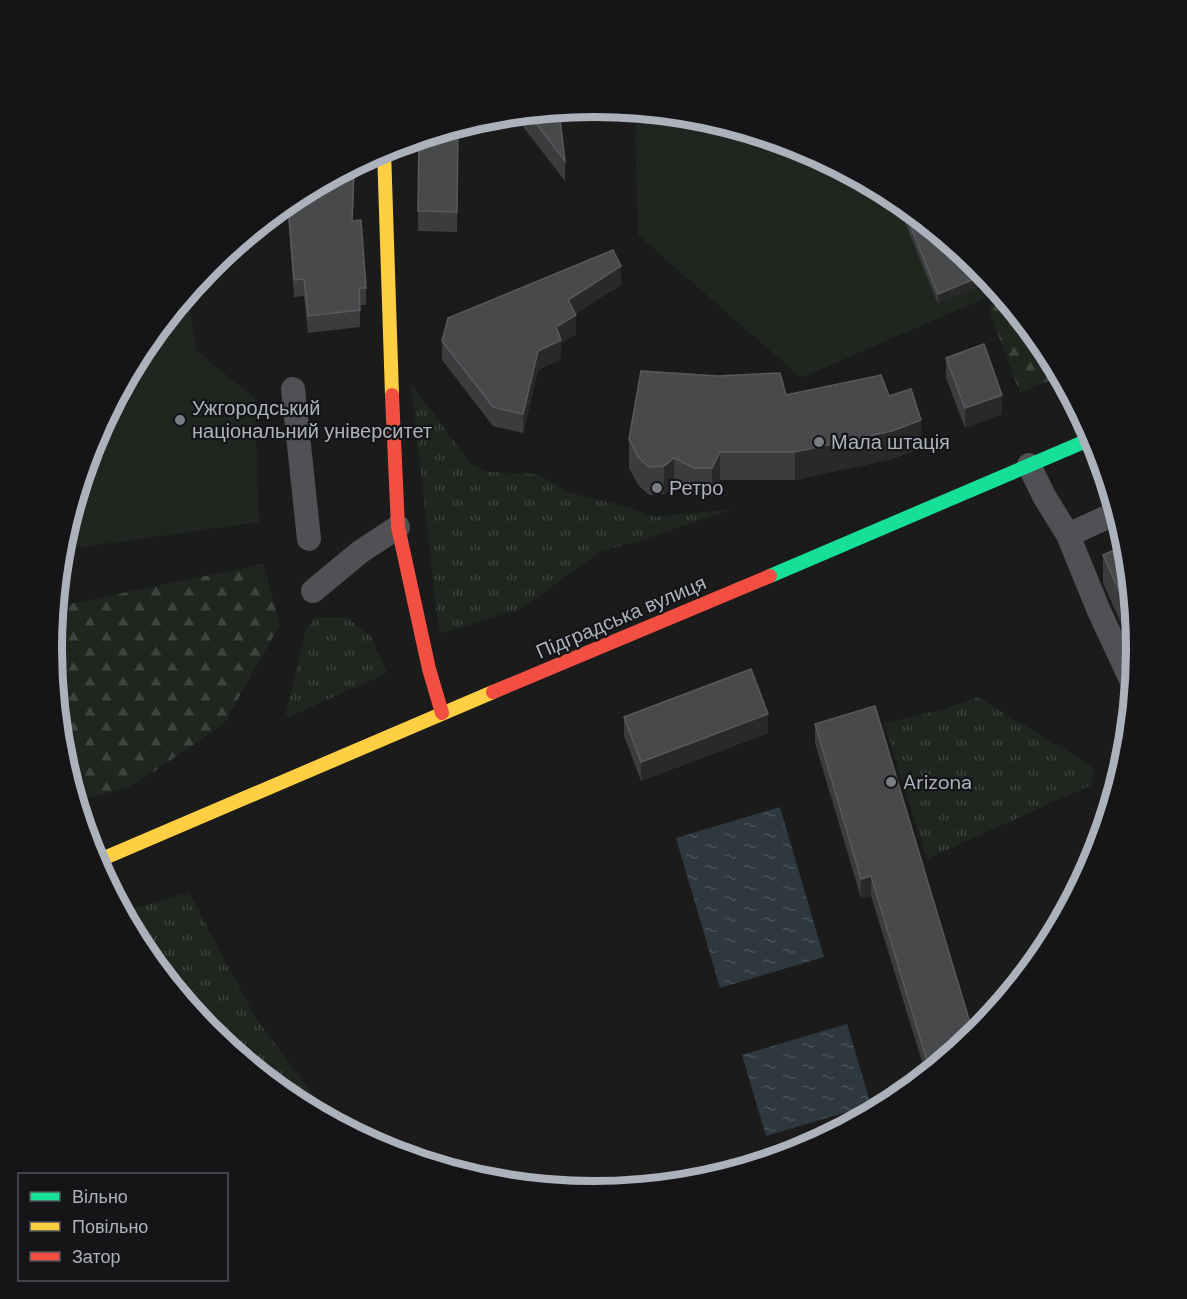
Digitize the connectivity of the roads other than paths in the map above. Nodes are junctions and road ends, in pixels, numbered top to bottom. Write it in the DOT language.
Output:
graph roads {
  1 [pos="384,160"];
  2 [pos="293,389"];
  3 [pos="1083,442"];
  4 [pos="1029,465"];
  5 [pos="1108,517"];
  6 [pos="398,527"];
  7 [pos="1068,535"];
  8 [pos="309,539"];
  9 [pos="313,591"];
  10 [pos="1125,667"];
  11 [pos="442,713"];
  12 [pos="104,858"];
  1 -- 6 [label="main road"];
  2 -- 8 [label="lane"];
  3 -- 4 [label="main road, Підградська вулиця"];
  4 -- 7 [label="lane"];
  4 -- 11 [label="main road, Підградська вулиця"];
  5 -- 7 [label="lane"];
  6 -- 9 [label="lane"];
  6 -- 11 [label="main road"];
  7 -- 10 [label="lane"];
  11 -- 12 [label="main road, Підградська вулиця"];
}
